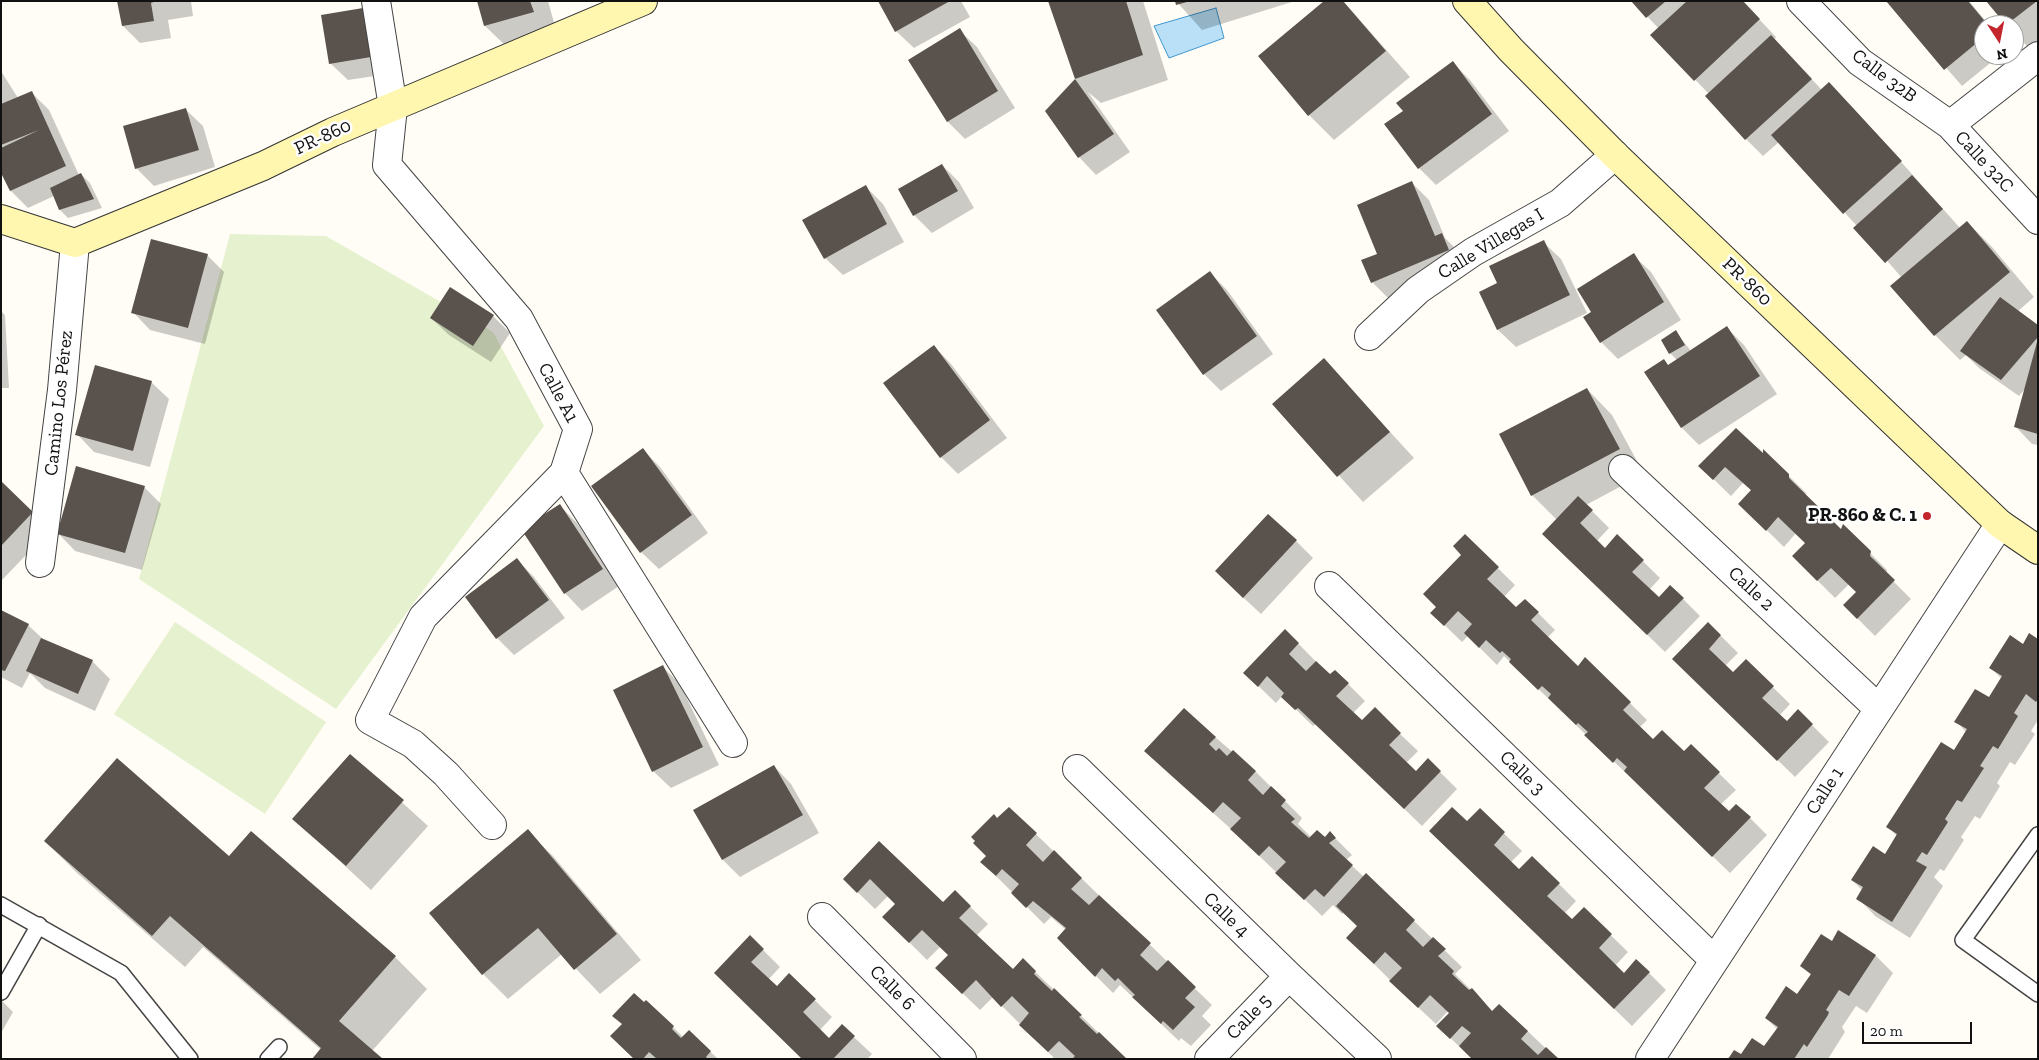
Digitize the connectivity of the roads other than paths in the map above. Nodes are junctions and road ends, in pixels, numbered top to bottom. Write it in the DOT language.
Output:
graph roads {
  1 [pos="376,1"];
  2 [pos="644,1"];
  3 [pos="1467,1"];
  4 [pos="1801,1"];
  5 [pos="2038,56"];
  6 [pos="393,107"];
  7 [pos="1950,125"];
  8 [pos="1615,155"];
  9 [pos="1,218"];
  10 [pos="2038,220"];
  11 [pos="75,243"];
  12 [pos="1369,336"];
  13 [pos="1624,469"];
  14 [pos="564,474"];
  15 [pos="2000,524"];
  16 [pos="2038,550"];
  17 [pos="40,563"];
  18 [pos="1329,586"];
  19 [pos="1879,708"];
  20 [pos="733,743"];
  21 [pos="1077,769"];
  22 [pos="492,825"];
  23 [pos="2038,834"];
  24 [pos="1,905"];
  25 [pos="822,917"];
  26 [pos="39,925"];
  27 [pos="1714,960"];
  28 [pos="1288,976"];
  29 [pos="1,992"];
  30 [pos="2038,994"];
  31 [pos="279,1047"];
  32 [pos="190,1059"];
  33 [pos="268,1059"];
  34 [pos="962,1059"];
  35 [pos="1209,1059"];
  36 [pos="1377,1059"];
  37 [pos="1650,1059"];
  1 -- 6 [label="street, Calle A1"];
  2 -- 6 [label="street, PR-860 / PR-860"];
  3 -- 8 [label="street, PR-860 / PR-860"];
  4 -- 7 [label="street, Calle 32B"];
  5 -- 7 [label="street"];
  6 -- 11 [label="street, PR-860 / PR-860"];
  6 -- 14 [label="street, Calle A1"];
  7 -- 10 [label="street, Calle 32C"];
  8 -- 12 [label="street, Calle Villegas I"];
  8 -- 15 [label="street, PR-860 / PR-860"];
  9 -- 11 [label="street"];
  11 -- 17 [label="street, Camino Los Pérez"];
  13 -- 19 [label="street, Calle 2"];
  14 -- 20 [label="street"];
  14 -- 22 [label="street, Calle A1"];
  15 -- 16 [label="street, PR-860 / PR-860"];
  15 -- 19 [label="street, Calle 1"];
  18 -- 27 [label="street, Calle 3"];
  19 -- 27 [label="street, Calle 1"];
  21 -- 28 [label="street, Calle 4"];
  23 -- 30 [label="lane"];
  24 -- 26 [label="lane"];
  25 -- 34 [label="street, Calle 6"];
  26 -- 29 [label="lane"];
  26 -- 32 [label="lane"];
  27 -- 37 [label="street, Calle 1"];
  28 -- 35 [label="street, Calle 5"];
  28 -- 36 [label="street, Calle 4"];
  31 -- 33 [label="lane"];
}
